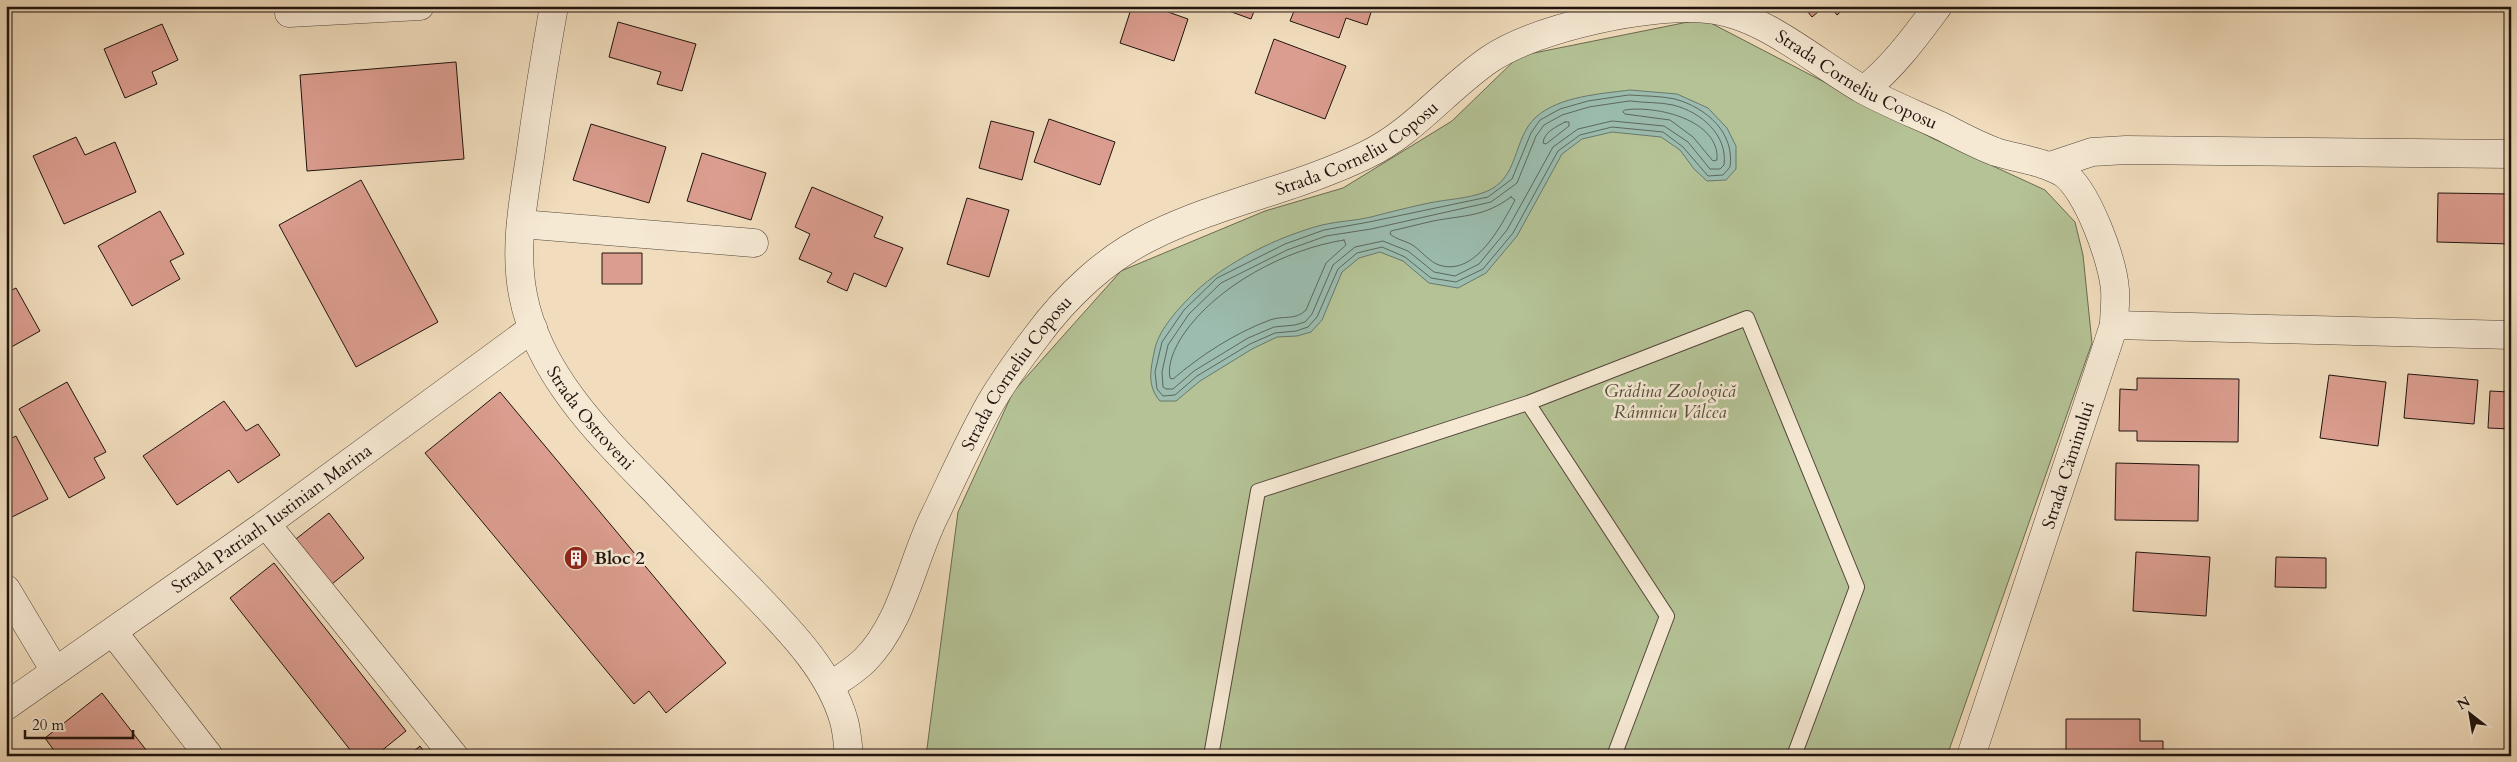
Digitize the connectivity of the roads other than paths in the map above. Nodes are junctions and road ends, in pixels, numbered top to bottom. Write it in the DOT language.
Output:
graph roads {
  1 [pos="420,6"];
  2 [pos="554,6"];
  3 [pos="1938,6"];
  4 [pos="1735,10"];
  5 [pos="288,13"];
  6 [pos="1864,90"];
  7 [pos="2511,154"];
  8 [pos="2060,171"];
  9 [pos="521,224"];
  10 [pos="754,243"];
  11 [pos="2114,325"];
  12 [pos="533,328"];
  13 [pos="2511,335"];
  14 [pos="1528,403"];
  15 [pos="266,524"];
  16 [pos="6,589"];
  17 [pos="113,632"];
  18 [pos="55,671"];
  19 [pos="830,686"];
  20 [pos="6,706"];
  21 [pos="209,756"];
  22 [pos="454,756"];
  23 [pos="849,756"];
  24 [pos="1211,756"];
  25 [pos="1614,756"];
  26 [pos="1794,756"];
  27 [pos="1971,756"];
  1 -- 5 [label="street"];
  2 -- 9 [label="street, Strada Ostroveni"];
  3 -- 6 [label="street"];
  4 -- 6 [label="street, Strada Corneliu Coposu"];
  4 -- 19 [label="street, Strada Corneliu Coposu"];
  6 -- 8 [label="street, Strada Corneliu Coposu"];
  7 -- 8 [label="street"];
  8 -- 11 [label="street, Strada Căminului"];
  9 -- 10 [label="street"];
  9 -- 12 [label="street, Strada Ostroveni"];
  11 -- 13 [label="street"];
  11 -- 27 [label="street, Strada Căminului"];
  12 -- 15 [label="street, Strada Patriarh Iustinian Marina"];
  12 -- 19 [label="street, Strada Ostroveni"];
  14 -- 24 [label="lane"];
  14 -- 25 [label="lane"];
  14 -- 26 [label="lane"];
  15 -- 17 [label="street, Strada Patriarh Iustinian Marina"];
  15 -- 22 [label="street"];
  16 -- 18 [label="street"];
  17 -- 18 [label="street, Strada Patriarh Iustinian Marina"];
  17 -- 21 [label="street"];
  18 -- 20 [label="street, Strada Patriarh Iustinian Marina"];
  19 -- 23 [label="street, Strada Ostroveni"];
}
